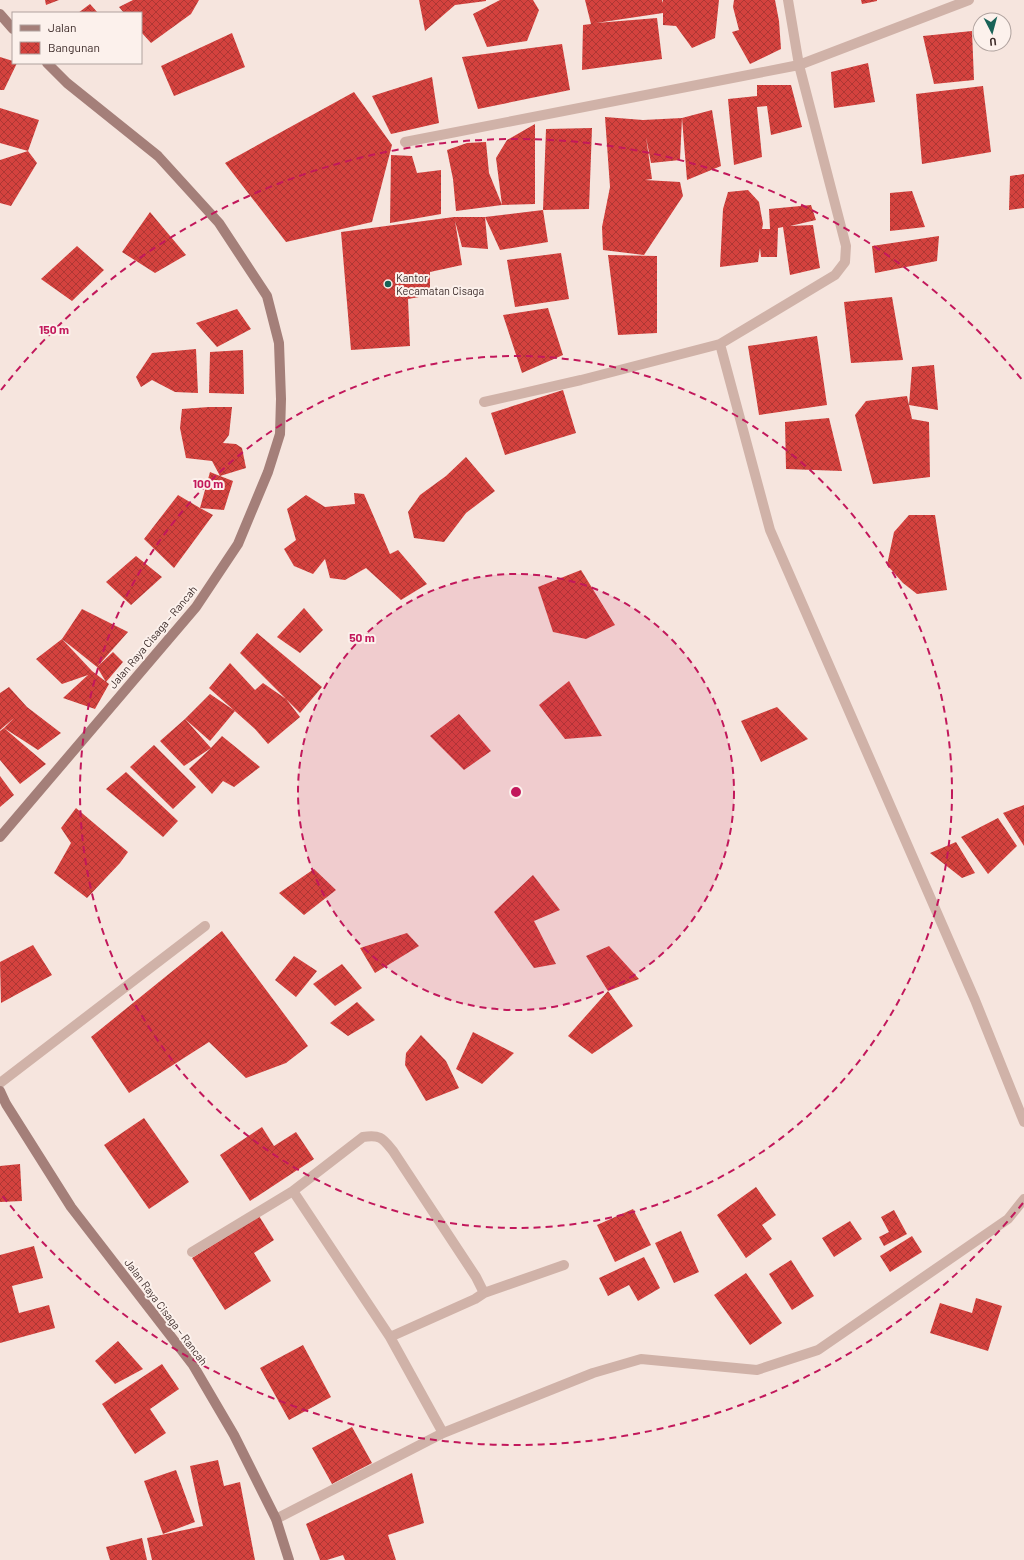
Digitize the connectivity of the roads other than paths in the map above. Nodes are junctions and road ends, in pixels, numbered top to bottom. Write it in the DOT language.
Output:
graph roads {
  1 [pos="788,0"];
  2 [pos="969,0"];
  3 [pos="0,14"];
  4 [pos="12,28"];
  5 [pos="48,64"];
  6 [pos="799,65"];
  7 [pos="405,142"];
  8 [pos="720,344"];
  9 [pos="484,402"];
  10 [pos="0,837"];
  11 [pos="205,926"];
  12 [pos="0,1083"];
  13 [pos="0,1091"];
  14 [pos="1024,1122"];
  15 [pos="293,1192"];
  16 [pos="1024,1199"];
  17 [pos="192,1252"];
  18 [pos="564,1265"];
  19 [pos="484,1292"];
  20 [pos="390,1337"];
  21 [pos="443,1434"];
  22 [pos="276,1519"];
  23 [pos="289,1560"];
  1 -- 6 [label="street"];
  2 -- 6 [label="street"];
  3 -- 4 [label="main road"];
  5 -- 10 [label="main road, Jalan Raya Cisaga – Rancah"];
  6 -- 7 [label="street"];
  6 -- 8 [label="street"];
  8 -- 9 [label="street"];
  8 -- 14 [label="street"];
  11 -- 12 [label="street"];
  13 -- 22 [label="main road, Jalan Raya Cisaga – Rancah"];
  15 -- 17 [label="street"];
  15 -- 19 [label="street"];
  15 -- 20 [label="street"];
  16 -- 21 [label="street"];
  18 -- 19 [label="street"];
  19 -- 20 [label="street"];
  20 -- 21 [label="street"];
  21 -- 22 [label="street"];
  22 -- 23 [label="main road, Jalan Raya Cisaga – Rancah"];
}
